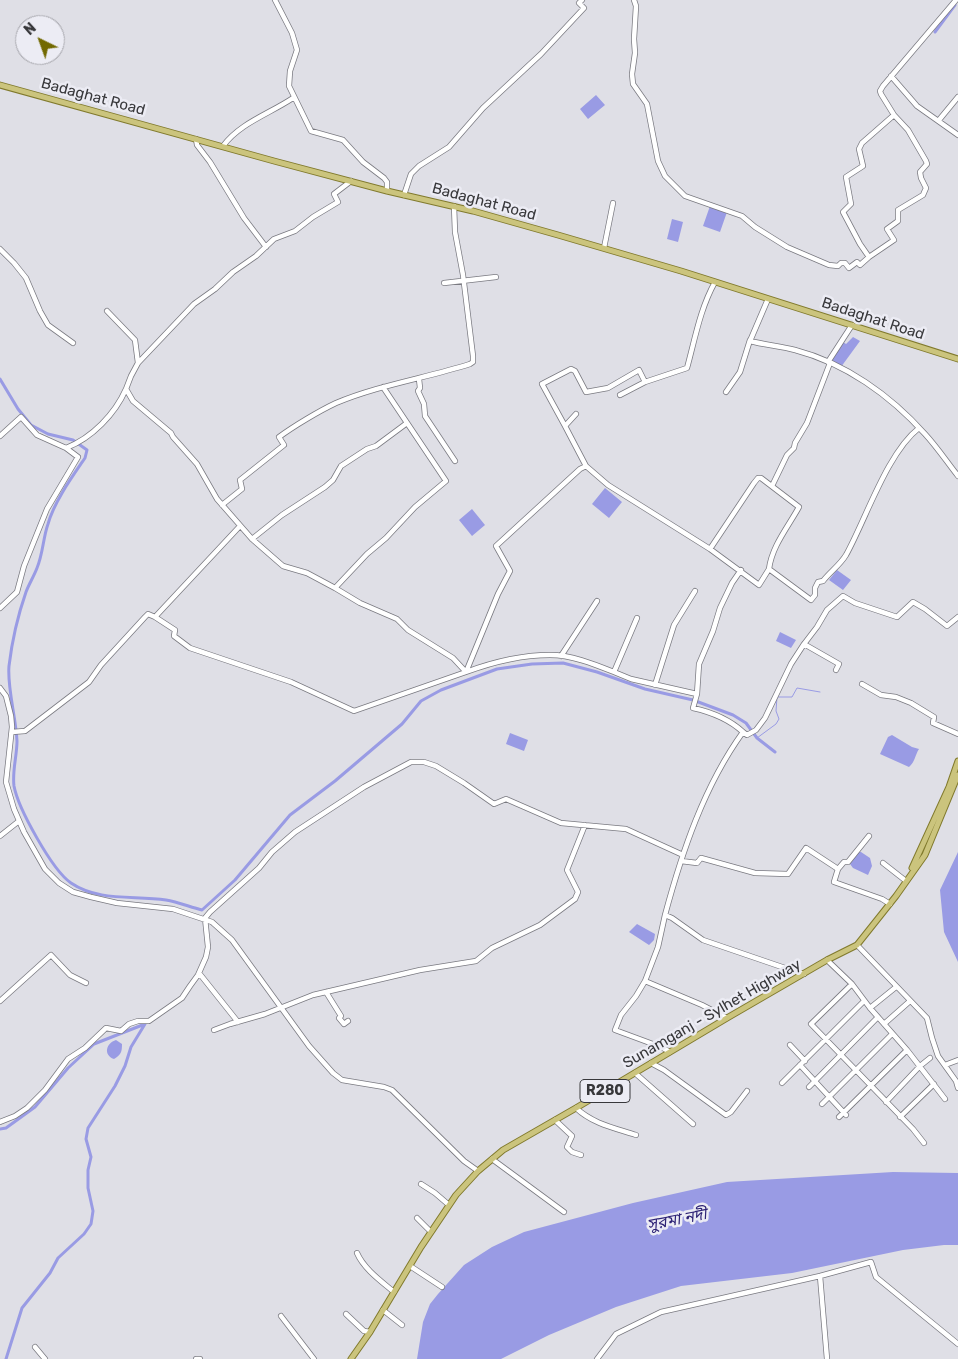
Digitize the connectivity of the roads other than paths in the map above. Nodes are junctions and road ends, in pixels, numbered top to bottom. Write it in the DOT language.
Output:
graph roads {
  1 [pos="275,0"];
  2 [pos="582,0"];
  3 [pos="634,0"];
  4 [pos="956,0"];
  5 [pos="891,76"];
  6 [pos="0,85"];
  7 [pos="958,97"];
  8 [pos="296,99"];
  9 [pos="894,115"];
  10 [pos="939,120"];
  11 [pos="958,135"];
  12 [pos="196,139"];
  13 [pos="223,146"];
  14 [pos="351,181"];
  15 [pos="387,191"];
  16 [pos="404,194"];
  17 [pos="614,203"];
  18 [pos="454,206"];
  19 [pos="266,247"];
  20 [pos="604,248"];
  21 [pos="0,249"];
  22 [pos="868,257"];
  23 [pos="496,277"];
  24 [pos="462,281"];
  25 [pos="715,282"];
  26 [pos="444,283"];
  27 [pos="768,299"];
  28 [pos="107,311"];
  29 [pos="852,325"];
  30 [pos="750,340"];
  31 [pos="73,343"];
  32 [pos="958,359"];
  33 [pos="138,362"];
  34 [pos="829,363"];
  35 [pos="419,379"];
  36 [pos="645,382"];
  37 [pos="383,387"];
  38 [pos="126,389"];
  39 [pos="726,392"];
  40 [pos="620,395"];
  41 [pos="576,414"];
  42 [pos="407,423"];
  43 [pos="565,426"];
  44 [pos="919,428"];
  45 [pos="0,436"];
  46 [pos="66,448"];
  47 [pos="455,461"];
  48 [pos="586,466"];
  49 [pos="958,476"];
  50 [pos="772,486"];
  51 [pos="222,505"];
  52 [pos="240,526"];
  53 [pos="252,539"];
  54 [pos="710,548"];
  55 [pos="769,569"];
  56 [pos="741,570"];
  57 [pos="335,588"];
  58 [pos="696,591"];
  59 [pos="597,601"];
  60 [pos="0,608"];
  61 [pos="155,617"];
  62 [pos="958,617"];
  63 [pos="637,618"];
  64 [pos="804,644"];
  65 [pos="561,656"];
  66 [pos="836,670"];
  67 [pos="466,672"];
  68 [pos="614,672"];
  69 [pos="862,684"];
  70 [pos="655,685"];
  71 [pos="0,688"];
  72 [pos="696,696"];
  73 [pos="12,732"];
  74 [pos="745,734"];
  75 [pos="958,734"];
  76 [pos="958,761"];
  77 [pos="958,775"];
  78 [pos="19,821"];
  79 [pos="585,825"];
  80 [pos="935,825"];
  81 [pos="0,836"];
  82 [pos="869,836"];
  83 [pos="683,856"];
  84 [pos="681,862"];
  85 [pos="883,863"];
  86 [pos="838,869"];
  87 [pos="908,879"];
  88 [pos="890,904"];
  89 [pos="665,915"];
  90 [pos="204,918"];
  91 [pos="857,945"];
  92 [pos="827,960"];
  93 [pos="199,974"];
  94 [pos="805,974"];
  95 [pos="645,981"];
  96 [pos="86,983"];
  97 [pos="852,984"];
  98 [pos="896,987"];
  99 [pos="326,992"];
  100 [pos="0,1001"];
  101 [pos="864,1001"];
  102 [pos="910,1001"];
  103 [pos="282,1007"];
  104 [pos="870,1008"];
  105 [pos="878,1017"];
  106 [pos="727,1018"];
  107 [pos="238,1022"];
  108 [pos="348,1022"];
  109 [pos="884,1024"];
  110 [pos="214,1030"];
  111 [pos="892,1034"];
  112 [pos="826,1038"];
  113 [pos="790,1045"];
  114 [pos="907,1050"];
  115 [pos="670,1052"];
  116 [pos="842,1054"];
  117 [pos="930,1058"];
  118 [pos="958,1060"];
  119 [pos="805,1061"];
  120 [pos="651,1063"];
  121 [pos="800,1065"];
  122 [pos="945,1065"];
  123 [pos="920,1066"];
  124 [pos="856,1069"];
  125 [pos="635,1073"];
  126 [pos="815,1081"];
  127 [pos="782,1084"];
  128 [pos="934,1084"];
  129 [pos="871,1086"];
  130 [pos="809,1087"];
  131 [pos="958,1088"];
  132 [pos="747,1091"];
  133 [pos="829,1097"];
  134 [pos="945,1099"];
  135 [pos="886,1102"];
  136 [pos="822,1104"];
  137 [pos="576,1108"];
  138 [pos="845,1114"];
  139 [pos="839,1117"];
  140 [pos="900,1117"];
  141 [pos="555,1120"];
  142 [pos="0,1122"];
  143 [pos="694,1124"];
  144 [pos="636,1135"];
  145 [pos="924,1144"];
  146 [pos="581,1155"];
  147 [pos="492,1159"];
  148 [pos="478,1170"];
  149 [pos="421,1184"];
  150 [pos="449,1205"];
  151 [pos="564,1212"];
  152 [pos="417,1218"];
  153 [pos="431,1232"];
  154 [pos="357,1253"];
  155 [pos="410,1266"];
  156 [pos="820,1276"];
  157 [pos="442,1287"];
  158 [pos="394,1292"];
  159 [pos="383,1310"];
  160 [pos="346,1314"];
  161 [pos="281,1316"];
  162 [pos="402,1325"];
  163 [pos="370,1332"];
  164 [pos="958,1344"];
  165 [pos="35,1346"];
  166 [pos="45,1359"];
  167 [pos="314,1359"];
  168 [pos="351,1359"];
  169 [pos="597,1359"];
  170 [pos="827,1359"];
  1 -- 8 [label="street"];
  2 -- 16 [label="street"];
  3 -- 22 [label="street"];
  4 -- 5 [label="street"];
  5 -- 9 [label="street"];
  5 -- 10 [label="street"];
  6 -- 12 [label="main road, Badaghat Road"];
  7 -- 10 [label="street"];
  8 -- 13 [label="street"];
  8 -- 15 [label="street"];
  9 -- 22 [label="street"];
  9 -- 22 [label="street"];
  10 -- 11 [label="street"];
  12 -- 13 [label="main road, Badaghat Road"];
  12 -- 19 [label="street"];
  13 -- 14 [label="main road, Badaghat Road"];
  14 -- 15 [label="main road, Badaghat Road"];
  14 -- 19 [label="street"];
  15 -- 16 [label="main road, Badaghat Road"];
  16 -- 18 [label="main road, Badaghat Road"];
  17 -- 20 [label="street"];
  18 -- 20 [label="main road, Badaghat Road"];
  18 -- 24 [label="street"];
  19 -- 33 [label="street"];
  20 -- 25 [label="main road, Badaghat Road"];
  21 -- 31 [label="street"];
  23 -- 24 [label="street"];
  24 -- 26 [label="street"];
  24 -- 35 [label="street"];
  25 -- 27 [label="main road, Badaghat Road"];
  25 -- 36 [label="street"];
  27 -- 29 [label="main road, Badaghat Road"];
  27 -- 30 [label="street"];
  28 -- 33 [label="street"];
  29 -- 32 [label="main road, Badaghat Road"];
  29 -- 34 [label="street"];
  30 -- 34 [label="street"];
  30 -- 39 [label="street"];
  33 -- 38 [label="street"];
  34 -- 44 [label="street"];
  34 -- 50 [label="street"];
  35 -- 37 [label="street"];
  35 -- 47 [label="street"];
  36 -- 40 [label="street"];
  36 -- 43 [label="street"];
  37 -- 42 [label="street"];
  37 -- 51 [label="street"];
  38 -- 46 [label="street"];
  38 -- 51 [label="street"];
  41 -- 43 [label="street"];
  42 -- 53 [label="street"];
  42 -- 57 [label="street"];
  43 -- 48 [label="street"];
  44 -- 49 [label="street"];
  44 -- 55 [label="street"];
  45 -- 46 [label="street"];
  46 -- 60 [label="street"];
  48 -- 54 [label="street"];
  48 -- 67 [label="street"];
  50 -- 54 [label="street"];
  50 -- 55 [label="street"];
  51 -- 52 [label="street"];
  52 -- 53 [label="street"];
  52 -- 61 [label="street"];
  53 -- 57 [label="street"];
  54 -- 56 [label="street"];
  55 -- 56 [label="street"];
  56 -- 72 [label="street"];
  57 -- 67 [label="street"];
  58 -- 70 [label="street"];
  59 -- 65 [label="street"];
  61 -- 67 [label="street"];
  61 -- 73 [label="street"];
  62 -- 64 [label="street"];
  63 -- 68 [label="street"];
  64 -- 66 [label="street"];
  64 -- 74 [label="street"];
  65 -- 67 [label="street"];
  65 -- 68 [label="street"];
  68 -- 70 [label="street"];
  69 -- 75 [label="street"];
  70 -- 72 [label="street"];
  71 -- 73 [label="street"];
  72 -- 74 [label="street"];
  73 -- 78 [label="street"];
  74 -- 83 [label="street"];
  76 -- 80 [label="main road"];
  77 -- 80 [label="main road"];
  78 -- 81 [label="street"];
  78 -- 90 [label="street"];
  79 -- 83 [label="street"];
  79 -- 90 [label="street"];
  79 -- 99 [label="street"];
  80 -- 87 [label="main road, Sunamganj - Sylhet Highway / R280"];
  82 -- 86 [label="street"];
  83 -- 84 [label="street"];
  84 -- 86 [label="street"];
  84 -- 89 [label="street"];
  85 -- 87 [label="street"];
  86 -- 88 [label="street"];
  87 -- 88 [label="main road, Sunamganj - Sylhet Highway / R280"];
  88 -- 91 [label="main road, Sunamganj - Sylhet Highway / R280"];
  89 -- 94 [label="street"];
  89 -- 95 [label="street"];
  90 -- 93 [label="street"];
  90 -- 103 [label="street"];
  91 -- 92 [label="main road, Sunamganj - Sylhet Highway / R280"];
  91 -- 98 [label="street"];
  92 -- 94 [label="main road, Sunamganj - Sylhet Highway / R280"];
  92 -- 97 [label="street"];
  93 -- 107 [label="street"];
  93 -- 142 [label="street"];
  94 -- 106 [label="main road, Sunamganj - Sylhet Highway / R280"];
  95 -- 106 [label="street"];
  95 -- 115 [label="street"];
  96 -- 100 [label="street"];
  97 -- 101 [label="street"];
  97 -- 112 [label="street"];
  98 -- 102 [label="street"];
  98 -- 104 [label="street"];
  99 -- 103 [label="street"];
  99 -- 108 [label="street"];
  101 -- 104 [label="street"];
  101 -- 112 [label="street"];
  102 -- 109 [label="street"];
  102 -- 122 [label="street"];
  103 -- 107 [label="street"];
  103 -- 148 [label="street"];
  104 -- 105 [label="street"];
  105 -- 109 [label="street"];
  105 -- 116 [label="street"];
  106 -- 115 [label="main road, Sunamganj - Sylhet Highway / R280"];
  107 -- 110 [label="street"];
  109 -- 111 [label="street"];
  111 -- 114 [label="street"];
  111 -- 124 [label="street"];
  112 -- 116 [label="street"];
  112 -- 119 [label="street"];
  113 -- 119 [label="street"];
  114 -- 123 [label="street"];
  114 -- 129 [label="street"];
  115 -- 120 [label="main road, Sunamganj - Sylhet Highway / R280"];
  116 -- 124 [label="street"];
  116 -- 126 [label="street"];
  117 -- 123 [label="street"];
  118 -- 122 [label="street"];
  119 -- 121 [label="street"];
  120 -- 125 [label="main road, Sunamganj - Sylhet Highway / R280"];
  120 -- 132 [label="street"];
  121 -- 126 [label="street"];
  121 -- 127 [label="street"];
  122 -- 131 [label="street"];
  123 -- 128 [label="street"];
  123 -- 135 [label="street"];
  124 -- 129 [label="street"];
  124 -- 133 [label="street"];
  125 -- 137 [label="main road, Sunamganj - Sylhet Highway / R280"];
  125 -- 143 [label="street"];
  126 -- 130 [label="street"];
  126 -- 133 [label="street"];
  128 -- 134 [label="street"];
  128 -- 140 [label="street"];
  129 -- 135 [label="street"];
  129 -- 138 [label="street"];
  133 -- 136 [label="street"];
  133 -- 138 [label="street"];
  135 -- 140 [label="street"];
  137 -- 141 [label="main road, Sunamganj - Sylhet Highway / R280"];
  137 -- 144 [label="street"];
  138 -- 139 [label="street"];
  140 -- 145 [label="street"];
  141 -- 146 [label="street"];
  141 -- 147 [label="main road, Sunamganj - Sylhet Highway / R280"];
  147 -- 148 [label="main road, Sunamganj - Sylhet Highway / R280"];
  147 -- 151 [label="street"];
  148 -- 150 [label="main road, Sunamganj - Sylhet Highway / R280"];
  149 -- 150 [label="street"];
  150 -- 153 [label="main road, Sunamganj - Sylhet Highway / R280"];
  152 -- 153 [label="street"];
  153 -- 155 [label="main road, Sunamganj - Sylhet Highway / R280"];
  154 -- 158 [label="street"];
  155 -- 157 [label="street"];
  155 -- 158 [label="main road, Sunamganj - Sylhet Highway / R280"];
  156 -- 164 [label="street"];
  156 -- 169 [label="street"];
  156 -- 170 [label="street"];
  158 -- 159 [label="main road, Sunamganj - Sylhet Highway / R280"];
  159 -- 162 [label="street"];
  159 -- 163 [label="main road, Sunamganj - Sylhet Highway / R280"];
  160 -- 163 [label="street"];
  161 -- 167 [label="street"];
  163 -- 168 [label="main road, Sunamganj - Sylhet Highway / R280"];
  165 -- 166 [label="street"];
}
